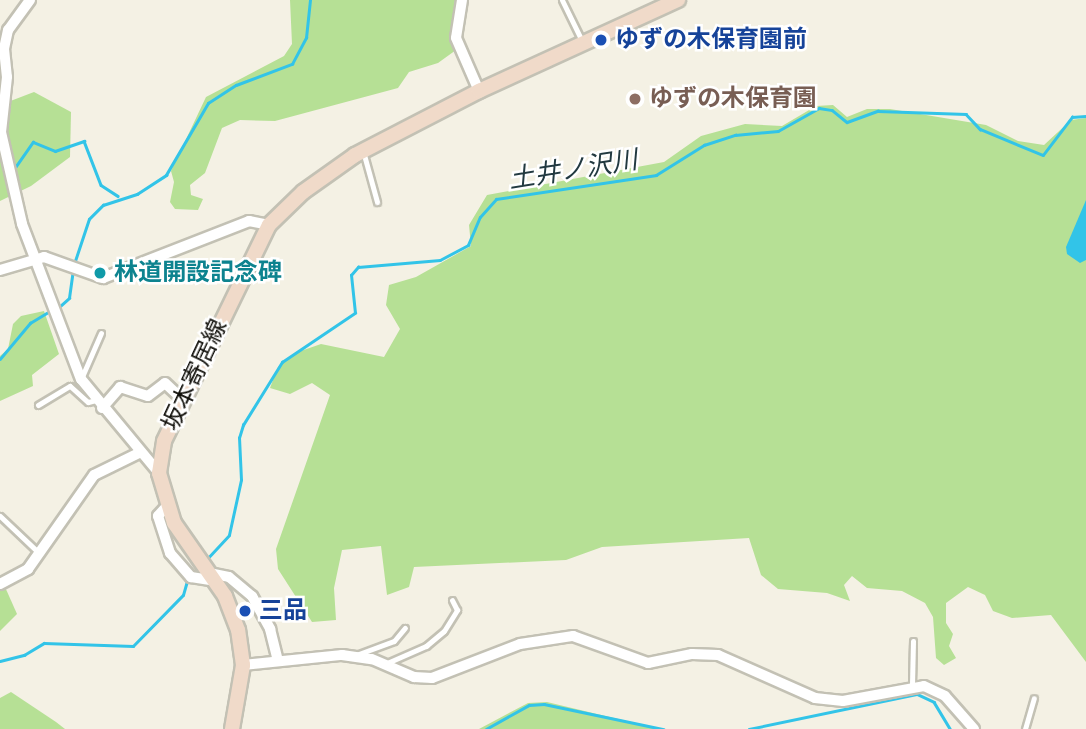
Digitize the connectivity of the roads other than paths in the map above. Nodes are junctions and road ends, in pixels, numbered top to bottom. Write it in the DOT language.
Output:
graph roads {
  1 [pos="30,0"];
  2 [pos="461,0"];
  3 [pos="562,0"];
  4 [pos="678,0"];
  5 [pos="584,44"];
  6 [pos="3,78"];
  7 [pos="479,91"];
  8 [pos="363,151"];
  9 [pos="377,202"];
  10 [pos="270,225"];
  11 [pos="33,258"];
  12 [pos="0,270"];
  13 [pos="101,334"];
  14 [pos="81,379"];
  15 [pos="183,400"];
  16 [pos="99,404"];
  17 [pos="38,405"];
  18 [pos="139,453"];
  19 [pos="159,472"];
  20 [pos="166,507"];
  21 [pos="0,516"];
  22 [pos="40,554"];
  23 [pos="212,577"];
  24 [pos="0,584"];
  25 [pos="452,600"];
  26 [pos="405,628"];
  27 [pos="913,641"];
  28 [pos="353,656"];
  29 [pos="278,660"];
  30 [pos="387,663"];
  31 [pos="243,665"];
  32 [pos="912,685"];
  33 [pos="1034,698"];
  34 [pos="232,729"];
  35 [pos="974,729"];
  36 [pos="1025,729"];
  1 -- 6 [label="street"];
  2 -- 7 [label="street"];
  3 -- 5 [label="lane"];
  4 -- 5 [label="main road, 坂本寄居線"];
  5 -- 7 [label="main road, 坂本寄居線"];
  6 -- 11 [label="street"];
  7 -- 8 [label="main road, 坂本寄居線"];
  8 -- 9 [label="lane"];
  8 -- 10 [label="main road, 坂本寄居線"];
  10 -- 11 [label="street"];
  10 -- 15 [label="main road, 坂本寄居線"];
  11 -- 12 [label="street"];
  11 -- 14 [label="street"];
  13 -- 14 [label="lane"];
  14 -- 16 [label="street"];
  15 -- 16 [label="street"];
  15 -- 19 [label="main road, 坂本寄居線"];
  16 -- 17 [label="lane"];
  16 -- 18 [label="street"];
  18 -- 19 [label="street"];
  18 -- 22 [label="street"];
  19 -- 20 [label="main road, 坂本寄居線"];
  20 -- 23 [label="main road, 坂本寄居線"];
  20 -- 23 [label="street"];
  21 -- 22 [label="lane"];
  22 -- 24 [label="street"];
  23 -- 29 [label="street"];
  23 -- 31 [label="main road, 坂本寄居線"];
  25 -- 30 [label="lane"];
  26 -- 28 [label="lane"];
  27 -- 32 [label="lane"];
  28 -- 29 [label="street"];
  28 -- 30 [label="street"];
  29 -- 31 [label="street"];
  30 -- 32 [label="street"];
  31 -- 34 [label="main road, 坂本寄居線"];
  32 -- 35 [label="street"];
  33 -- 36 [label="lane"];
}
